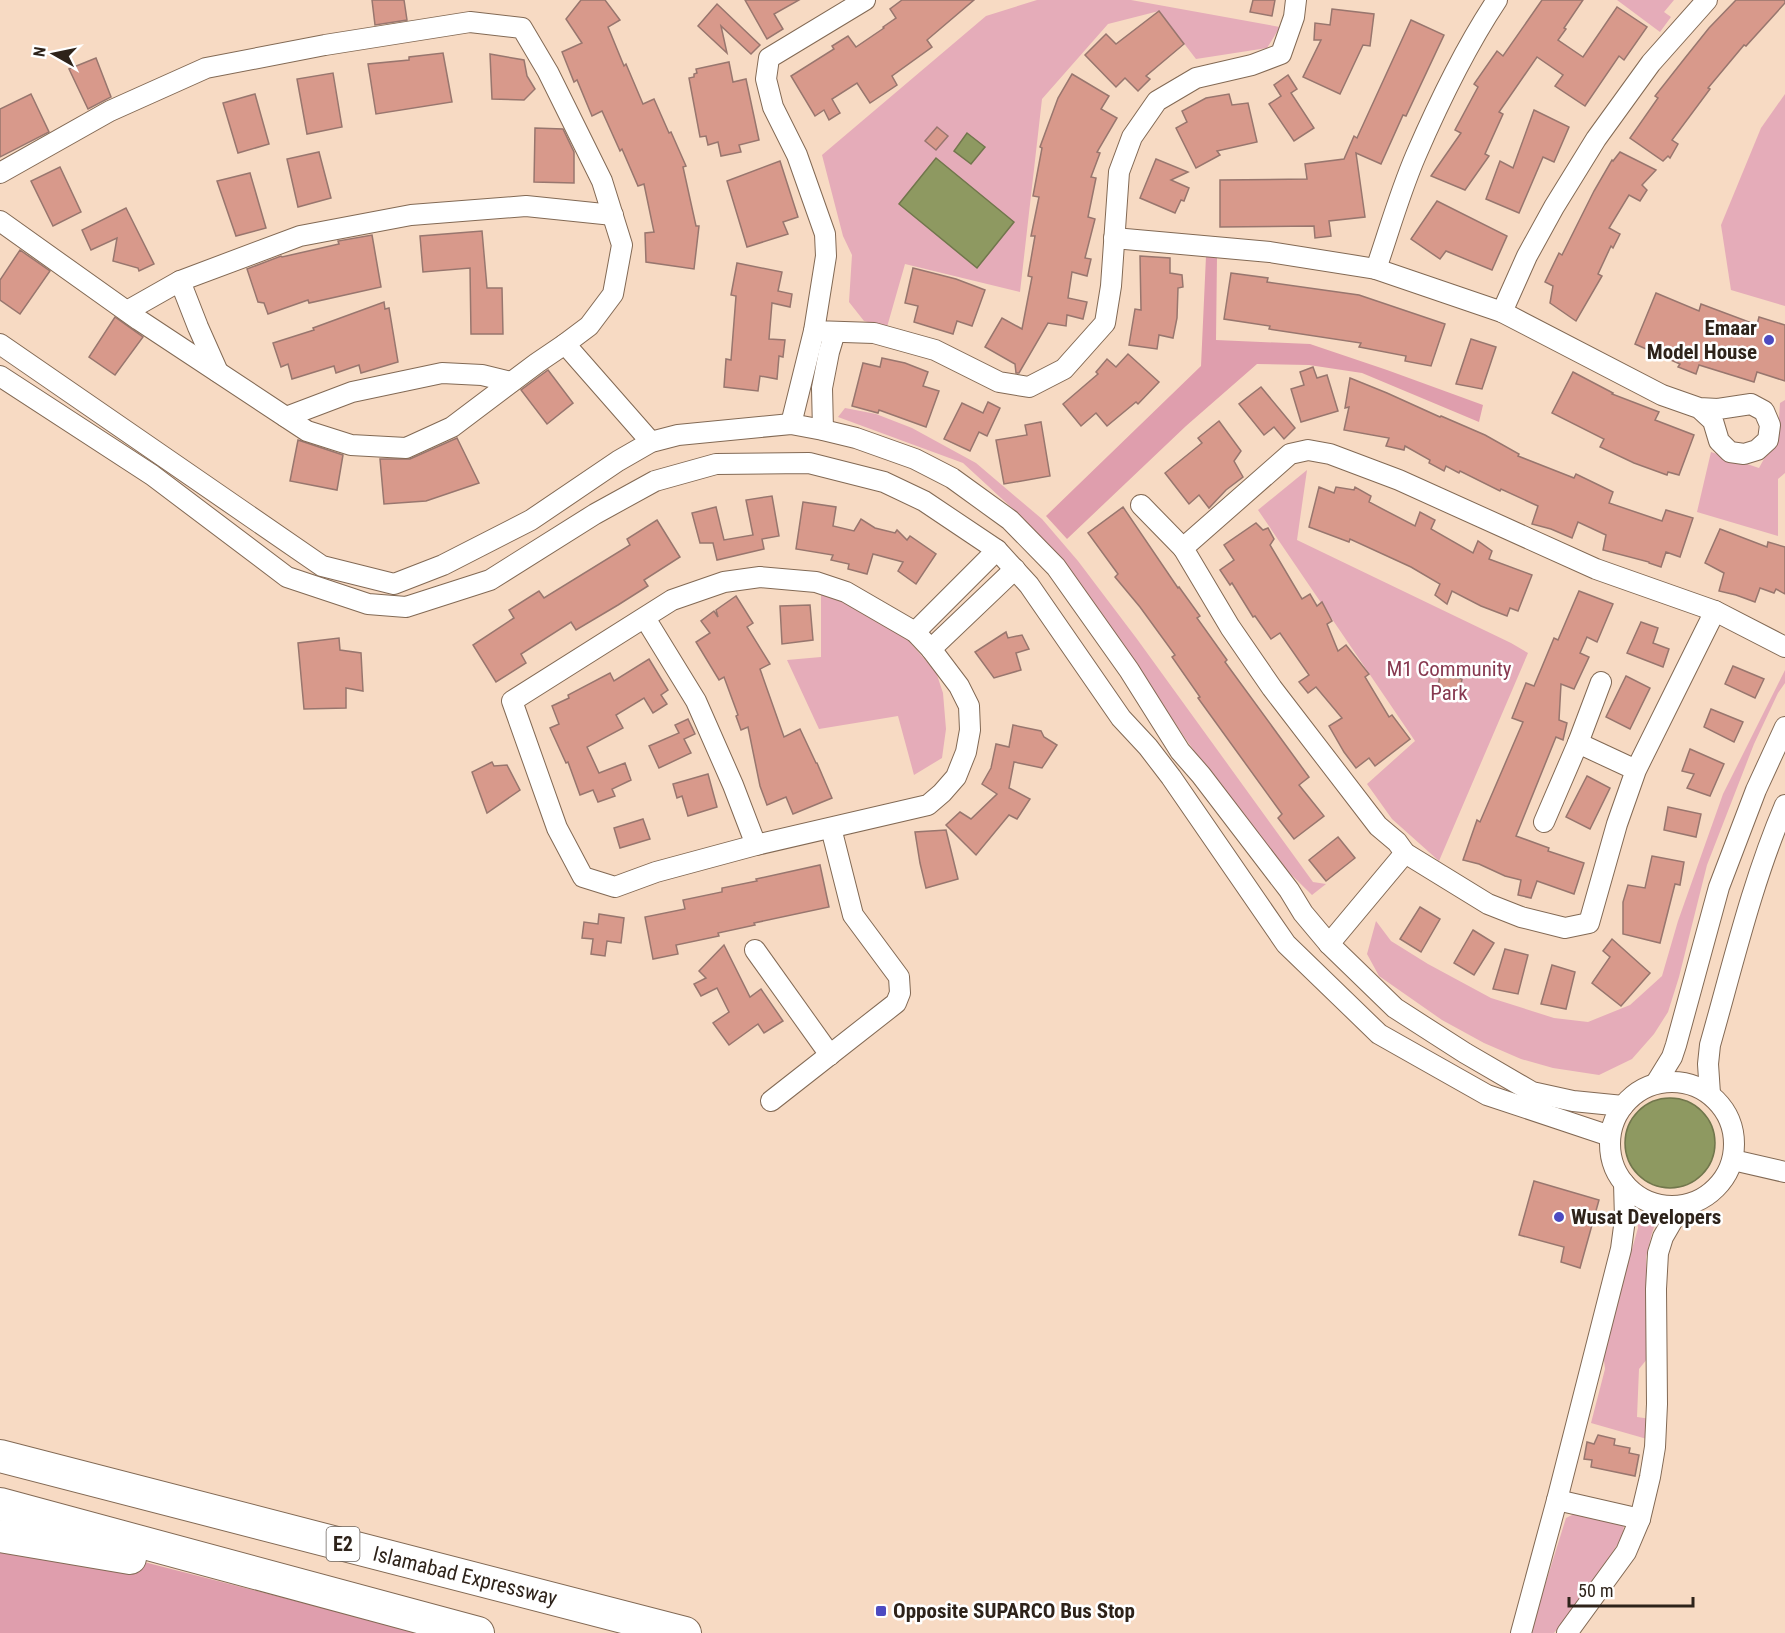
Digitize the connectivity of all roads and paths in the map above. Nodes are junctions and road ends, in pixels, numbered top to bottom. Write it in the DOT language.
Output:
graph roads {
  1 [pos="865,0"];
  2 [pos="1296,0"];
  3 [pos="1497,0"];
  4 [pos="1707,0"];
  5 [pos="0,173"];
  6 [pos="613,215"];
  7 [pos="0,221"];
  8 [pos="1114,238"];
  9 [pos="1376,269"];
  10 [pos="180,281"];
  11 [pos="127,311"];
  12 [pos="1502,312"];
  13 [pos="814,331"];
  14 [pos="835,332"];
  15 [pos="0,344"];
  16 [pos="565,344"];
  17 [pos="218,372"];
  18 [pos="0,376"];
  19 [pos="511,382"];
  20 [pos="1699,408"];
  21 [pos="286,417"];
  22 [pos="791,424"];
  23 [pos="823,430"];
  24 [pos="651,442"];
  25 [pos="1141,505"];
  26 [pos="1183,548"];
  27 [pos="997,550"];
  28 [pos="1015,569"];
  29 [pos="394,584"];
  30 [pos="406,607"];
  31 [pos="1715,611"];
  32 [pos="645,618"];
  33 [pos="915,633"];
  34 [pos="1785,647"];
  35 [pos="931,649"];
  36 [pos="1601,682"];
  37 [pos="1785,727"];
  38 [pos="1578,743"];
  39 [pos="1189,762"];
  40 [pos="1636,771"];
  41 [pos="1171,777"];
  42 [pos="1785,805"];
  43 [pos="1544,822"];
  44 [pos="831,828"];
  45 [pos="756,845"];
  46 [pos="1405,853"];
  47 [pos="1329,944"];
  48 [pos="755,950"];
  49 [pos="830,1055"];
  50 [pos="1656,1083"];
  51 [pos="1710,1094"];
  52 [pos="771,1101"];
  53 [pos="1623,1106"];
  54 [pos="1610,1136"];
  55 [pos="1733,1160"];
  56 [pos="1785,1173"];
  57 [pos="1624,1183"];
  58 [pos="1681,1206"];
  59 [pos="0,1456"];
  60 [pos="1557,1500"];
  61 [pos="0,1504"];
  62 [pos="1640,1519"];
  63 [pos="0,1536"];
  64 [pos="332,1593"];
  65 [pos="478,1633"];
  66 [pos="685,1633"];
  67 [pos="1521,1633"];
  68 [pos="1567,1633"];
  1 -- 13 [label="street"];
  2 -- 8 [label="street"];
  3 -- 9 [label="street"];
  4 -- 12 [label="street"];
  5 -- 6 [label="street"];
  6 -- 10 [label="street"];
  6 -- 16 [label="street"];
  7 -- 11 [label="street"];
  8 -- 9 [label="street"];
  8 -- 14 [label="street"];
  9 -- 12 [label="street"];
  10 -- 11 [label="street"];
  10 -- 17 [label="street"];
  11 -- 17 [label="street"];
  12 -- 20 [label="street"];
  13 -- 14 [label="street"];
  13 -- 22 [label="street"];
  14 -- 23 [label="street"];
  15 -- 29 [label="street"];
  16 -- 19 [label="street"];
  16 -- 24 [label="street"];
  17 -- 21 [label="street"];
  18 -- 30 [label="street"];
  19 -- 21 [label="street"];
  19 -- 21 [label="street"];
  22 -- 23 [label="street"];
  22 -- 24 [label="street"];
  23 -- 39 [label="street"];
  24 -- 29 [label="street"];
  25 -- 26 [label="street"];
  26 -- 31 [label="street"];
  26 -- 46 [label="street"];
  27 -- 28 [label="street"];
  27 -- 30 [label="street"];
  27 -- 33 [label="street"];
  28 -- 35 [label="street"];
  28 -- 41 [label="street"];
  29 -- 30 [label="street"];
  31 -- 34 [label="street"];
  31 -- 40 [label="street"];
  32 -- 33 [label="street"];
  32 -- 45 [label="street"];
  32 -- 45 [label="street"];
  33 -- 35 [label="street"];
  35 -- 44 [label="street"];
  36 -- 38 [label="street"];
  37 -- 50 [label="street"];
  38 -- 40 [label="street"];
  38 -- 43 [label="street"];
  39 -- 41 [label="street"];
  39 -- 47 [label="street"];
  40 -- 46 [label="street"];
  41 -- 54 [label="street"];
  42 -- 51 [label="street"];
  44 -- 45 [label="street"];
  44 -- 49 [label="street"];
  46 -- 47 [label="street"];
  47 -- 53 [label="street"];
  48 -- 49 [label="street"];
  49 -- 52 [label="street"];
  50 -- 51 [label="street"];
  50 -- 53 [label="street"];
  51 -- 55 [label="street"];
  53 -- 54 [label="street"];
  54 -- 57 [label="street"];
  55 -- 56 [label="street"];
  55 -- 58 [label="street"];
  57 -- 58 [label="street"];
  57 -- 60 [label="street"];
  58 -- 62 [label="street"];
  59 -- 66 [label="highway, Islamabad Expressway / E2"];
  60 -- 62 [label="street"];
  60 -- 67 [label="street"];
  61 -- 64 [label="highway, E2"];
  62 -- 68 [label="street"];
  63 -- 64 [label="highway"];
  64 -- 65 [label="highway, E2"];
}
